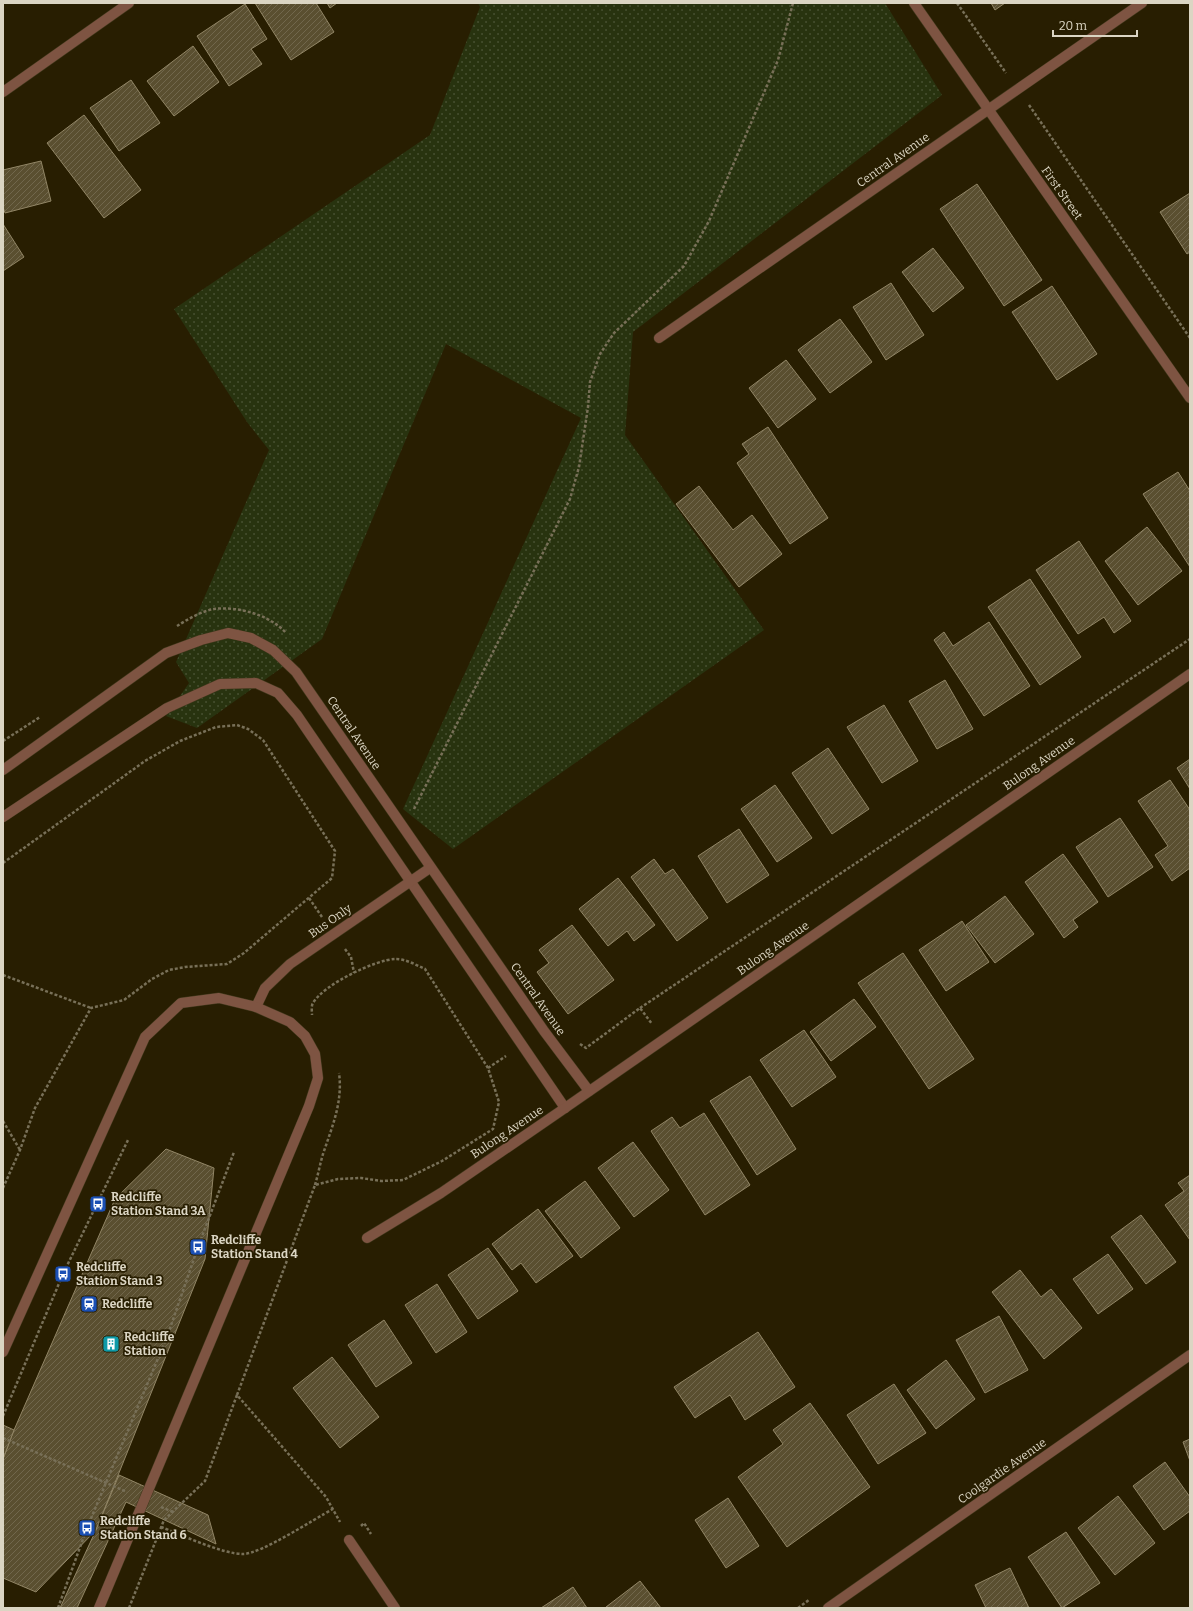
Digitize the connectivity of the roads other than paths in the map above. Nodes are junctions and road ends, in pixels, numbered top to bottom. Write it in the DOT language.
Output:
graph roads {
  1 [pos="129,3"];
  2 [pos="914,3"];
  3 [pos="1142,3"];
  4 [pos="3,92"];
  5 [pos="988,110"];
  6 [pos="659,338"];
  7 [pos="1190,398"];
  8 [pos="1190,674"];
  9 [pos="3,770"];
  10 [pos="3,816"];
  11 [pos="430,868"];
  12 [pos="410,881"];
  13 [pos="256,1007"];
  14 [pos="589,1091"];
  15 [pos="565,1108"];
  16 [pos="367,1238"];
  17 [pos="3,1352"];
  18 [pos="1190,1355"];
  19 [pos="349,1540"];
  20 [pos="99,1608"];
  21 [pos="395,1608"];
  22 [pos="828,1608"];
  1 -- 4 [label="street"];
  2 -- 5 [label="street, First Street"];
  3 -- 5 [label="street, Central Avenue"];
  5 -- 6 [label="street, Central Avenue"];
  5 -- 7 [label="street, First Street"];
  8 -- 14 [label="street, Bulong Avenue"];
  9 -- 11 [label="street, Central Avenue"];
  10 -- 12 [label="street"];
  11 -- 12 [label="street, Bus Only"];
  11 -- 14 [label="street, Central Avenue"];
  12 -- 13 [label="street, Bus Only"];
  12 -- 15 [label="street"];
  13 -- 17 [label="street"];
  13 -- 20 [label="street"];
  14 -- 15 [label="street, Bulong Avenue"];
  15 -- 16 [label="street, Bulong Avenue"];
  18 -- 22 [label="street, Coolgardie Avenue"];
  19 -- 21 [label="street"];
}
